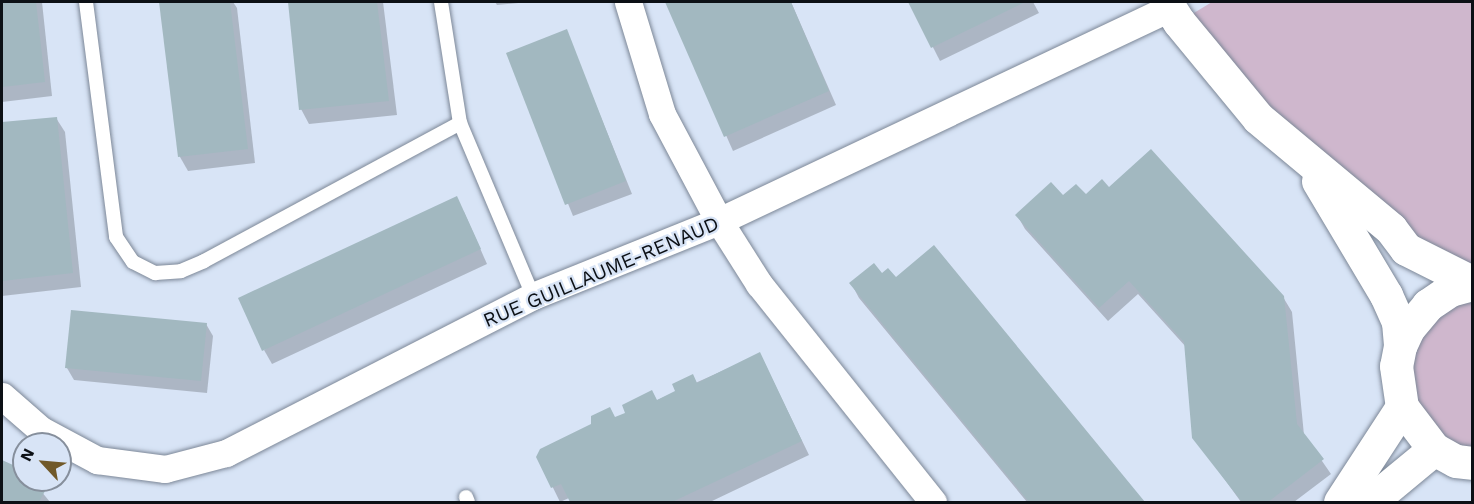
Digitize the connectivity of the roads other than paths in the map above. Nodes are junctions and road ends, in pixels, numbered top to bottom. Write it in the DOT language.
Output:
graph roads {
  1 [pos="86,2"];
  2 [pos="441,2"];
  3 [pos="628,2"];
  4 [pos="1168,4"];
  5 [pos="460,123"];
  6 [pos="1306,161"];
  7 [pos="719,221"];
  8 [pos="1473,283"];
  9 [pos="533,296"];
  10 [pos="1400,346"];
  11 [pos="2,396"];
  12 [pos="1402,407"];
  13 [pos="1434,449"];
  14 [pos="1473,463"];
  15 [pos="933,502"];
  16 [pos="1340,502"];
  17 [pos="1370,502"];
  1 -- 5 [label="lane"];
  2 -- 5 [label="lane"];
  3 -- 7 [label="street"];
  4 -- 6 [label="street"];
  4 -- 7 [label="street, RUE GUILLAUME-RENAUD"];
  5 -- 9 [label="lane"];
  6 -- 8 [label="street"];
  6 -- 10 [label="street"];
  7 -- 9 [label="street, RUE GUILLAUME-RENAUD"];
  7 -- 15 [label="street"];
  8 -- 10 [label="street"];
  9 -- 11 [label="street, RUE GUILLAUME-RENAUD"];
  10 -- 12 [label="street"];
  12 -- 13 [label="street"];
  12 -- 16 [label="street"];
  13 -- 14 [label="street"];
  13 -- 17 [label="street"];
}
